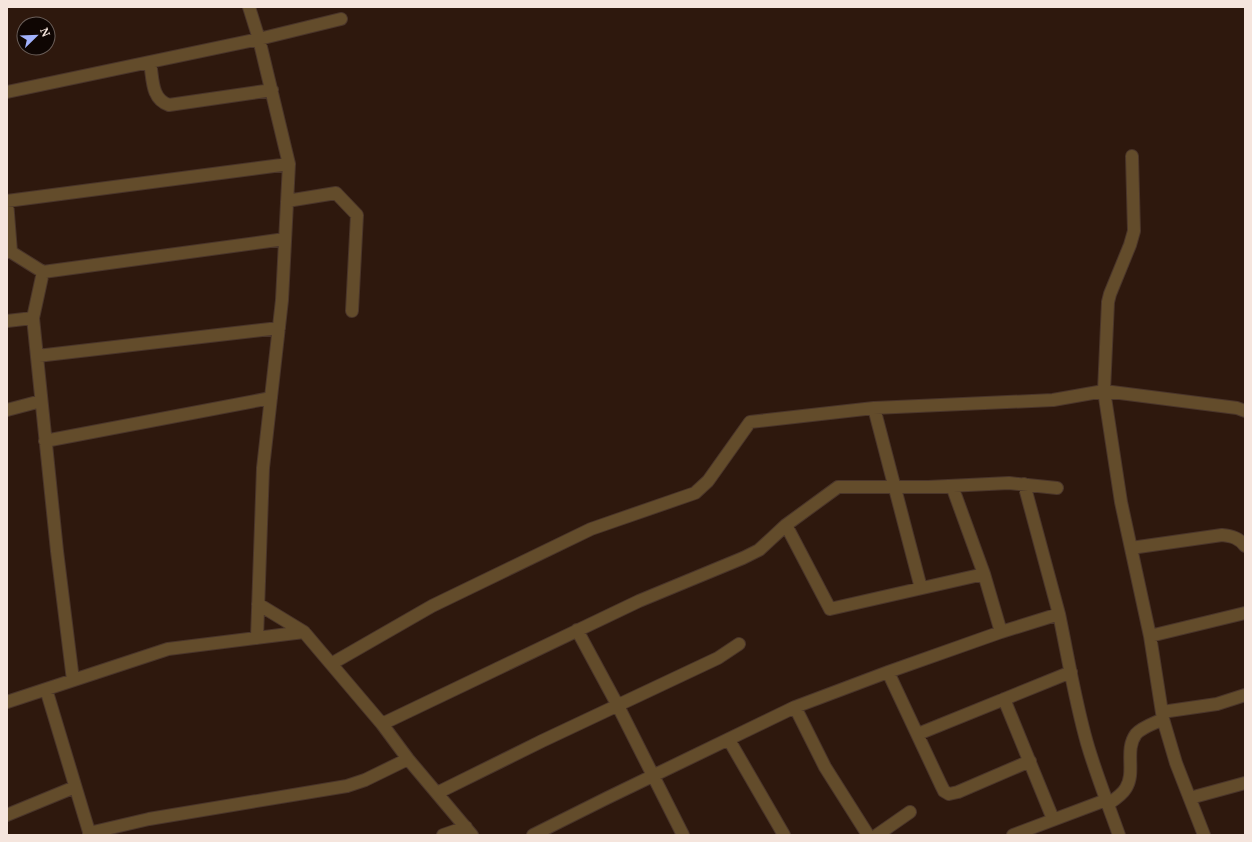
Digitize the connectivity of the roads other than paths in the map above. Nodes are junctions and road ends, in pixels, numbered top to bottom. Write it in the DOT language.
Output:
graph roads {
  1 [pos="249,7"];
  2 [pos="342,19"];
  3 [pos="259,40"];
  4 [pos="150,62"];
  5 [pos="272,90"];
  6 [pos="7,92"];
  7 [pos="1132,156"];
  8 [pos="289,164"];
  9 [pos="287,201"];
  10 [pos="285,239"];
  11 [pos="9,252"];
  12 [pos="43,272"];
  13 [pos="352,311"];
  14 [pos="33,318"];
  15 [pos="7,321"];
  16 [pos="279,328"];
  17 [pos="37,356"];
  18 [pos="1104,391"];
  19 [pos="271,398"];
  20 [pos="42,402"];
  21 [pos="874,408"];
  22 [pos="7,410"];
  23 [pos="1245,411"];
  24 [pos="46,441"];
  25 [pos="1024,484"];
  26 [pos="952,486"];
  27 [pos="895,487"];
  28 [pos="1057,488"];
  29 [pos="786,525"];
  30 [pos="1245,546"];
  31 [pos="1130,548"];
  32 [pos="984,574"];
  33 [pos="921,588"];
  34 [pos="258,604"];
  35 [pos="1245,613"];
  36 [pos="1059,614"];
  37 [pos="577,630"];
  38 [pos="304,632"];
  39 [pos="1001,632"];
  40 [pos="1150,636"];
  41 [pos="256,638"];
  42 [pos="739,644"];
  43 [pos="332,664"];
  44 [pos="888,672"];
  45 [pos="1071,672"];
  46 [pos="73,680"];
  47 [pos="46,689"];
  48 [pos="1245,695"];
  49 [pos="1004,699"];
  50 [pos="7,702"];
  51 [pos="618,706"];
  52 [pos="795,707"];
  53 [pos="1162,715"];
  54 [pos="382,724"];
  55 [pos="918,734"];
  56 [pos="729,740"];
  57 [pos="408,759"];
  58 [pos="1030,761"];
  59 [pos="654,776"];
  60 [pos="1245,783"];
  61 [pos="75,787"];
  62 [pos="437,793"];
  63 [pos="1190,798"];
  64 [pos="1107,802"];
  65 [pos="910,812"];
  66 [pos="7,815"];
  67 [pos="1053,819"];
  68 [pos="464,832"];
  69 [pos="90,834"];
  70 [pos="442,835"];
  71 [pos="533,835"];
  72 [pos="684,835"];
  73 [pos="784,835"];
  74 [pos="868,835"];
  75 [pos="877,835"];
  76 [pos="1013,835"];
  77 [pos="1119,835"];
  78 [pos="1204,835"];
  1 -- 3 [label="street"];
  2 -- 3 [label="street"];
  3 -- 4 [label="street"];
  3 -- 5 [label="street"];
  4 -- 5 [label="street"];
  4 -- 6 [label="street"];
  5 -- 8 [label="street"];
  7 -- 18 [label="street"];
  8 -- 9 [label="street"];
  8 -- 11 [label="street"];
  9 -- 10 [label="street"];
  9 -- 13 [label="street"];
  10 -- 12 [label="street"];
  10 -- 16 [label="street"];
  11 -- 12 [label="street"];
  12 -- 14 [label="street"];
  14 -- 15 [label="street"];
  14 -- 17 [label="street"];
  16 -- 17 [label="street"];
  16 -- 19 [label="street"];
  17 -- 20 [label="street"];
  18 -- 21 [label="street"];
  18 -- 23 [label="street"];
  18 -- 31 [label="street"];
  19 -- 24 [label="street"];
  19 -- 34 [label="street"];
  20 -- 22 [label="street"];
  20 -- 24 [label="street"];
  21 -- 27 [label="street"];
  21 -- 43 [label="street"];
  24 -- 46 [label="street"];
  25 -- 26 [label="street"];
  25 -- 28 [label="street"];
  25 -- 36 [label="street"];
  26 -- 27 [label="street"];
  26 -- 32 [label="street"];
  27 -- 29 [label="street"];
  27 -- 33 [label="street"];
  29 -- 33 [label="street"];
  29 -- 37 [label="street"];
  30 -- 31 [label="street"];
  31 -- 40 [label="street"];
  32 -- 33 [label="street"];
  32 -- 39 [label="street"];
  34 -- 38 [label="street"];
  34 -- 41 [label="street"];
  35 -- 40 [label="street"];
  36 -- 39 [label="street"];
  36 -- 45 [label="street"];
  37 -- 51 [label="street"];
  37 -- 54 [label="street"];
  38 -- 41 [label="street"];
  38 -- 43 [label="street"];
  39 -- 44 [label="street"];
  40 -- 53 [label="street"];
  41 -- 46 [label="street"];
  42 -- 51 [label="street"];
  43 -- 54 [label="street"];
  44 -- 52 [label="street"];
  44 -- 55 [label="street"];
  45 -- 49 [label="street"];
  45 -- 64 [label="street"];
  46 -- 47 [label="street"];
  47 -- 50 [label="street"];
  47 -- 61 [label="street"];
  48 -- 53 [label="street"];
  49 -- 55 [label="street"];
  49 -- 58 [label="street"];
  51 -- 59 [label="street"];
  51 -- 62 [label="street"];
  52 -- 56 [label="street"];
  52 -- 74 [label="street"];
  53 -- 63 [label="street"];
  53 -- 64 [label="street"];
  54 -- 57 [label="street"];
  55 -- 58 [label="street"];
  56 -- 59 [label="street"];
  56 -- 73 [label="street"];
  57 -- 62 [label="street"];
  57 -- 69 [label="street"];
  58 -- 67 [label="street"];
  59 -- 71 [label="street"];
  59 -- 72 [label="street"];
  60 -- 63 [label="street"];
  61 -- 66 [label="street"];
  61 -- 69 [label="street"];
  62 -- 68 [label="street"];
  63 -- 78 [label="street"];
  64 -- 67 [label="street"];
  64 -- 77 [label="street"];
  65 -- 75 [label="street"];
  67 -- 76 [label="street"];
  68 -- 70 [label="street"];
}
